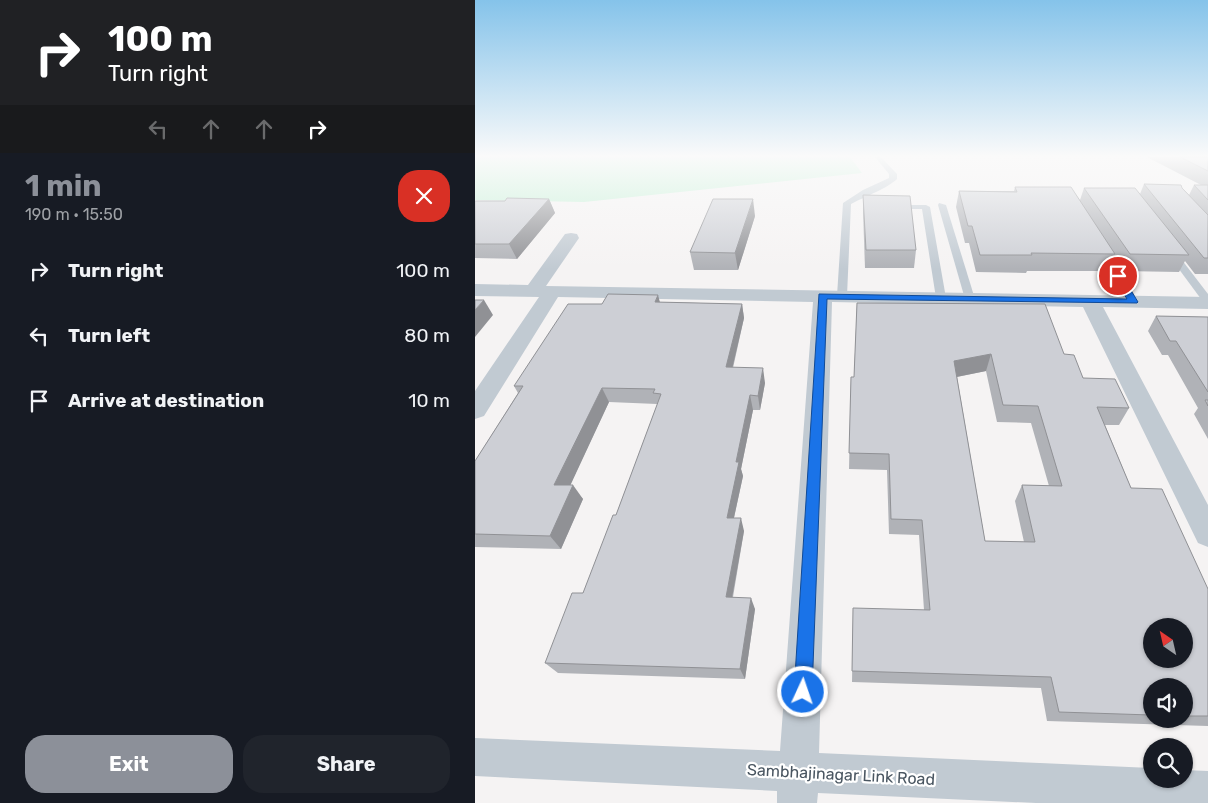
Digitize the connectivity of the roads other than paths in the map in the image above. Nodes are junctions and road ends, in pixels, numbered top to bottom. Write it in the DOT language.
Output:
graph roads {
  1 [pos="861,194"];
  2 [pos="942,205"];
  3 [pos="886,207"];
  4 [pos="571,238"];
  5 [pos="1097,243"];
  6 [pos="1167,246"];
  7 [pos="475,290"];
  8 [pos="542,291"];
  9 [pos="833,296"];
  10 [pos="941,298"];
  11 [pos="970,299"];
  12 [pos="1090,301"];
  13 [pos="1134,302"];
  14 [pos="1208,302"];
  15 [pos="475,410"];
  16 [pos="1208,534"];
  17 [pos="475,757"];
  18 [pos="798,787"];
  19 [pos="1208,791"];
  1 -- 9 [label="lane"];
  2 -- 11 [label="lane"];
  3 -- 10 [label="lane"];
  4 -- 8 [label="street"];
  5 -- 13 [label="lane"];
  6 -- 14 [label="lane"];
  7 -- 8 [label="street"];
  8 -- 9 [label="street"];
  8 -- 15 [label="street"];
  9 -- 10 [label="street"];
  9 -- 18 [label="street"];
  10 -- 11 [label="street"];
  11 -- 12 [label="street"];
  12 -- 13 [label="street"];
  12 -- 16 [label="street"];
  13 -- 14 [label="street"];
  17 -- 18 [label="street, Sambhajinagar Link Road"];
  18 -- 19 [label="street, Sambhajinagar Link Road"];
}
